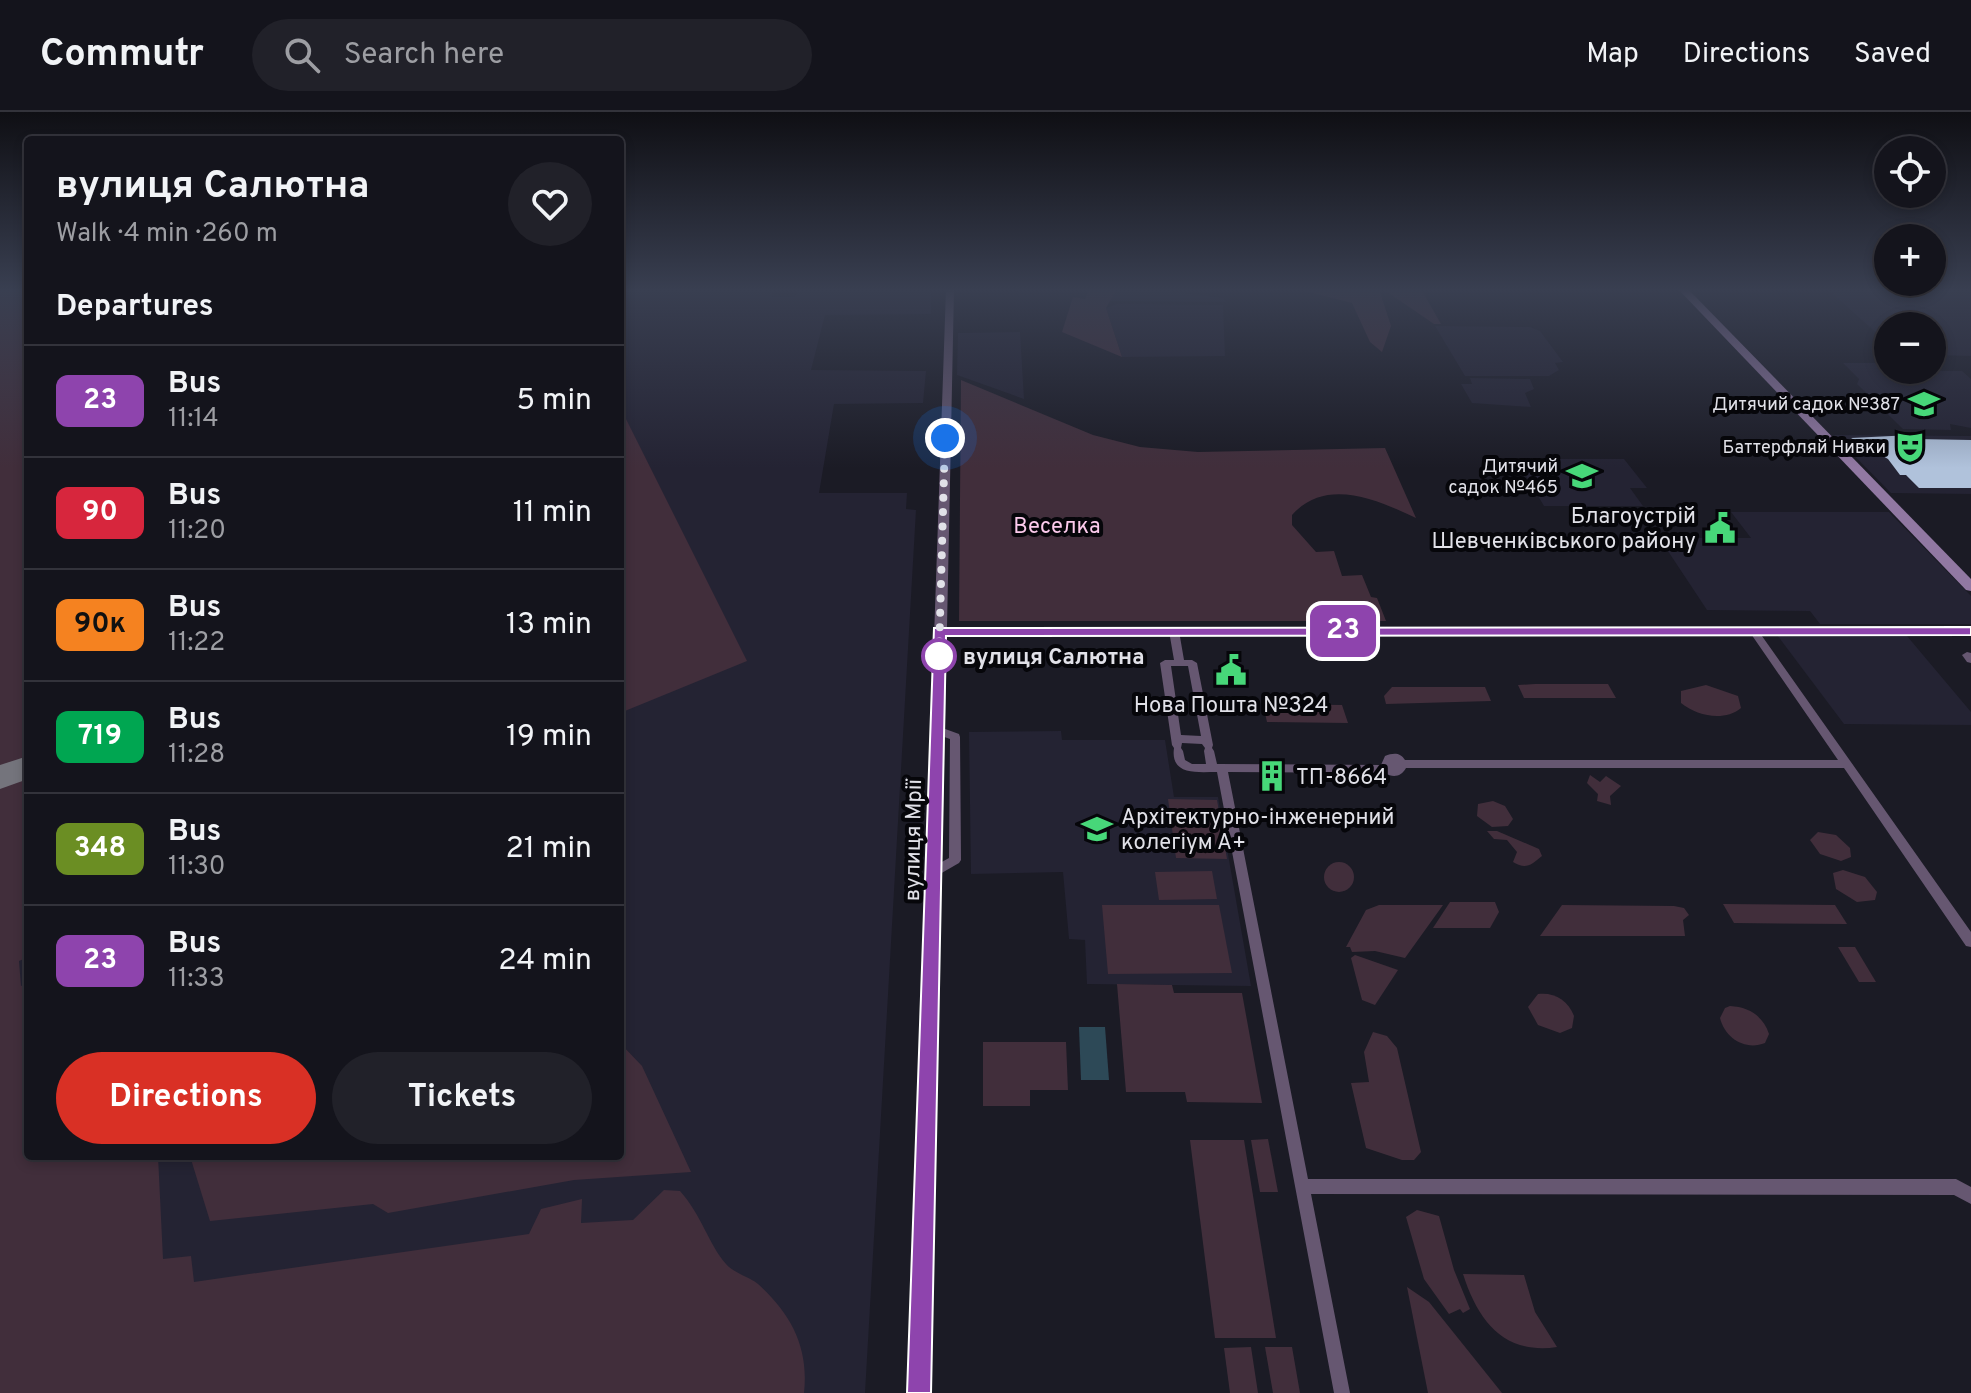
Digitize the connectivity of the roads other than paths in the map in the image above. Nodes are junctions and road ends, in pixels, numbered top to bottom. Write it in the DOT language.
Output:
graph roads {
  1 [pos="948,349"];
  2 [pos="1741,349"];
  3 [pos="1971,587"];
  4 [pos="939,631"];
  5 [pos="1174,631"];
  6 [pos="1754,631"];
  7 [pos="1971,632"];
  8 [pos="1179,661"];
  9 [pos="1177,745"];
  10 [pos="1208,745"];
  11 [pos="1844,764"];
  12 [pos="1217,768"];
  13 [pos="1971,942"];
  14 [pos="1302,1186"];
  15 [pos="1971,1196"];
  16 [pos="919,1393"];
  17 [pos="1342,1393"];
  1 -- 4 [label="street, вулиця Мрії"];
  2 -- 3 [label="main road"];
  4 -- 5 [label="street"];
  4 -- 16 [label="street, вулиця Мрії"];
  5 -- 6 [label="street"];
  5 -- 8 [label="street"];
  6 -- 7 [label="street"];
  6 -- 11 [label="street"];
  8 -- 9 [label="street"];
  8 -- 10 [label="street"];
  9 -- 10 [label="street"];
  9 -- 12 [label="street"];
  10 -- 12 [label="street"];
  11 -- 12 [label="street"];
  11 -- 13 [label="street"];
  12 -- 14 [label="street"];
  14 -- 15 [label="street"];
  14 -- 17 [label="street"];
}
